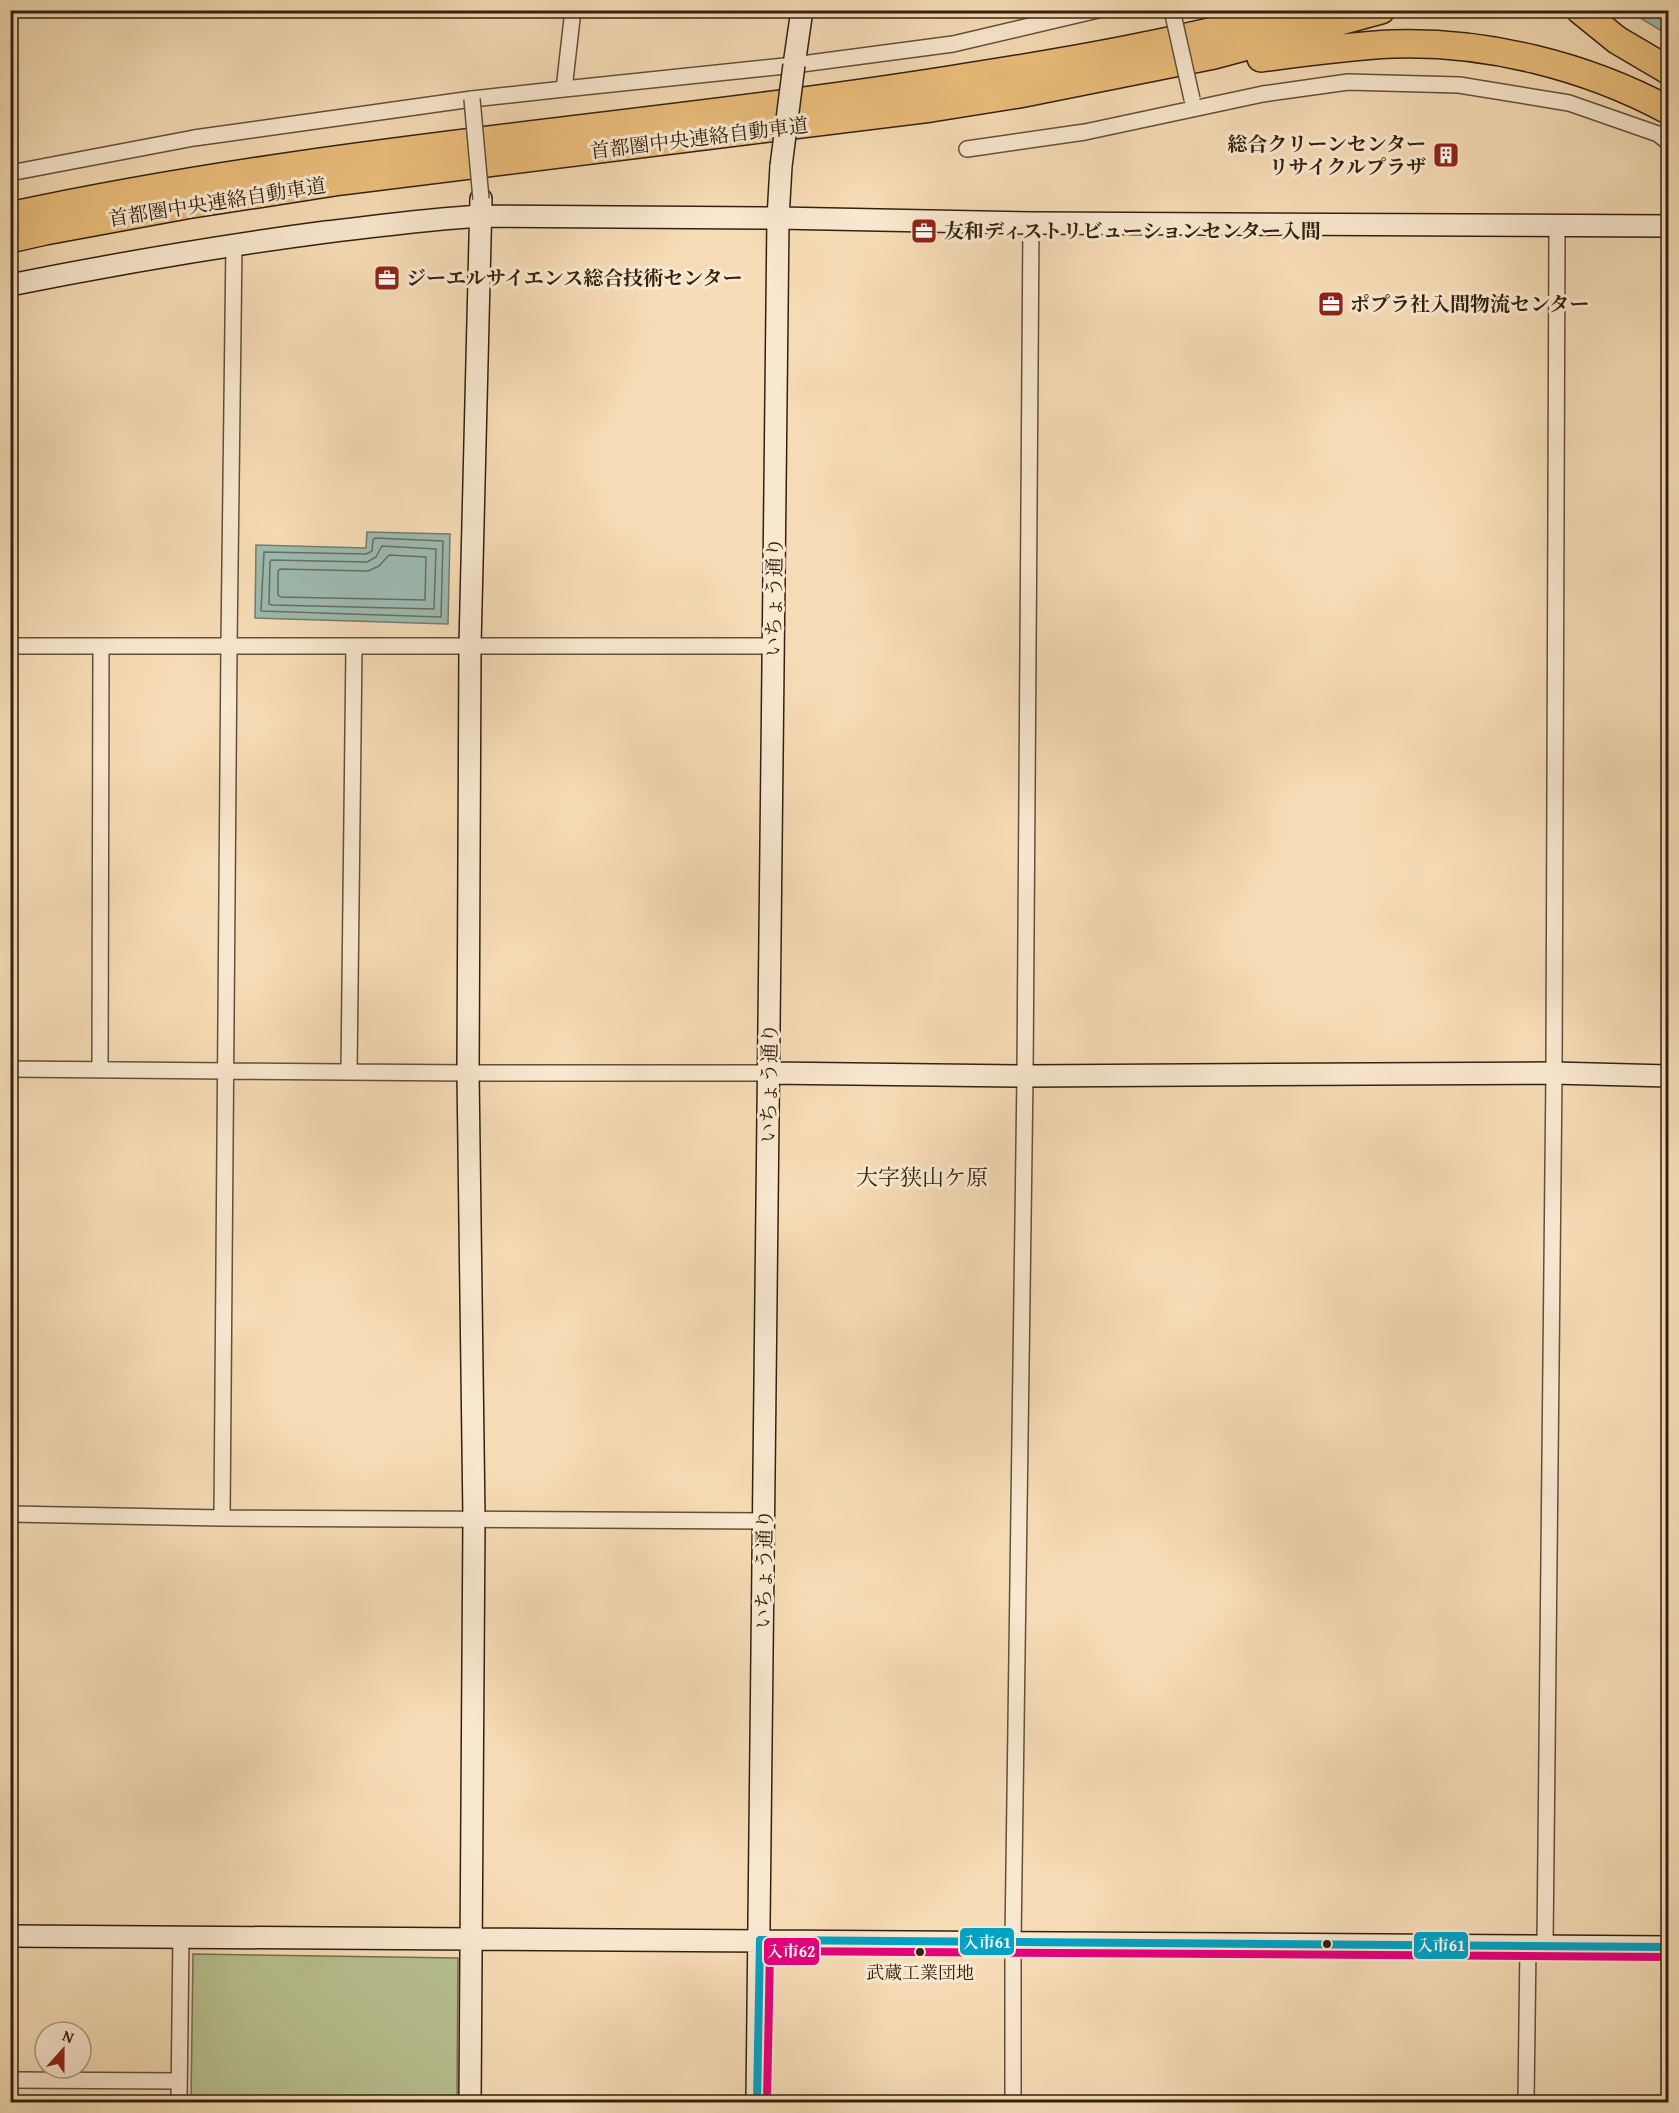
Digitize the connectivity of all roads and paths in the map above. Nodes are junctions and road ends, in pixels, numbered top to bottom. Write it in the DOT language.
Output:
graph roads {
  1 [pos="573,10"];
  2 [pos="802,10"];
  3 [pos="1098,10"];
  4 [pos="1172,10"];
  5 [pos="1266,10"];
  6 [pos="1296,10"];
  7 [pos="1382,10"];
  8 [pos="1580,10"];
  9 [pos="1057,63"];
  10 [pos="794,65"];
  11 [pos="1668,70"];
  12 [pos="564,89"];
  13 [pos="1019,94"];
  14 [pos="472,99"];
  15 [pos="1193,104"];
  16 [pos="1668,110"];
  17 [pos="1668,142"];
  18 [pos="967,148"];
  19 [pos="10,173"];
  20 [pos="481,207"];
  21 [pos="10,216"];
  22 [pos="778,218"];
  23 [pos="1031,223"];
  24 [pos="1557,226"];
  25 [pos="1668,226"];
  26 [pos="10,239"];
  27 [pos="234,244"];
  28 [pos="10,285"];
  29 [pos="229,645"];
  30 [pos="470,645"];
  31 [pos="10,646"];
  32 [pos="354,646"];
  33 [pos="773,646"];
  34 [pos="101,647"];
  35 [pos="10,1069"];
  36 [pos="100,1070"];
  37 [pos="226,1070"];
  38 [pos="350,1072"];
  39 [pos="468,1073"];
  40 [pos="768,1073"];
  41 [pos="1554,1073"];
  42 [pos="1025,1076"];
  43 [pos="1668,1076"];
  44 [pos="10,1514"];
  45 [pos="222,1518"];
  46 [pos="474,1519"];
  47 [pos="765,1521"];
  48 [pos="10,1936"];
  49 [pos="181,1936"];
  50 [pos="471,1938"];
  51 [pos="760,1940"];
  52 [pos="1013,1942"];
  53 [pos="1536,1945"];
  54 [pos="1668,1947"];
  55 [pos="10,2080"];
  56 [pos="179,2081"];
  57 [pos="179,2103"];
  58 [pos="470,2103"];
  59 [pos="757,2103"];
  60 [pos="1012,2103"];
  61 [pos="1526,2103"];
  1 -- 12 [label="street"];
  2 -- 10 [label="street, いちょう通り"];
  3 -- 10 [label="street"];
  4 -- 15 [label="street, bridge"];
  5 -- 9 [label="highway"];
  6 -- 9 [label="highway, 首都圏中央連絡自動車道"];
  7 -- 13 [label="highway, 首都圏中央連絡自動車道"];
  8 -- 11 [label="highway"];
  9 -- 21 [label="highway, 首都圏中央連絡自動車道"];
  10 -- 12 [label="street"];
  10 -- 22 [label="street, いちょう通り, bridge"];
  12 -- 14 [label="street"];
  13 -- 16 [label="highway"];
  13 -- 26 [label="highway, 首都圏中央連絡自動車道"];
  14 -- 19 [label="street"];
  14 -- 20 [label="street, bridge"];
  15 -- 17 [label="street"];
  15 -- 18 [label="street"];
  20 -- 22 [label="street"];
  20 -- 27 [label="street"];
  20 -- 30 [label="street"];
  22 -- 23 [label="street"];
  22 -- 33 [label="street, いちょう通り"];
  23 -- 24 [label="street"];
  23 -- 42 [label="street"];
  24 -- 25 [label="street"];
  24 -- 41 [label="street"];
  27 -- 28 [label="street"];
  27 -- 29 [label="street"];
  29 -- 32 [label="street"];
  29 -- 34 [label="street"];
  29 -- 37 [label="street"];
  30 -- 32 [label="street"];
  30 -- 33 [label="street"];
  30 -- 39 [label="street"];
  31 -- 34 [label="street"];
  32 -- 38 [label="street"];
  33 -- 40 [label="street, いちょう通り"];
  34 -- 36 [label="street"];
  35 -- 36 [label="street"];
  36 -- 37 [label="street"];
  37 -- 38 [label="street"];
  37 -- 45 [label="street"];
  38 -- 39 [label="street"];
  39 -- 40 [label="street"];
  39 -- 46 [label="street"];
  40 -- 42 [label="street"];
  40 -- 47 [label="street, いちょう通り"];
  41 -- 42 [label="street"];
  41 -- 43 [label="street"];
  41 -- 53 [label="street"];
  42 -- 52 [label="street"];
  44 -- 45 [label="street"];
  45 -- 46 [label="street"];
  46 -- 47 [label="street"];
  46 -- 50 [label="street"];
  47 -- 51 [label="street, いちょう通り"];
  48 -- 49 [label="street"];
  49 -- 50 [label="street"];
  49 -- 56 [label="street"];
  50 -- 51 [label="street"];
  50 -- 58 [label="street"];
  51 -- 52 [label="street"];
  51 -- 59 [label="street, いちょう通り"];
  52 -- 53 [label="street"];
  52 -- 60 [label="street"];
  53 -- 54 [label="street"];
  53 -- 61 [label="street"];
  55 -- 56 [label="street"];
  56 -- 57 [label="street"];
}
